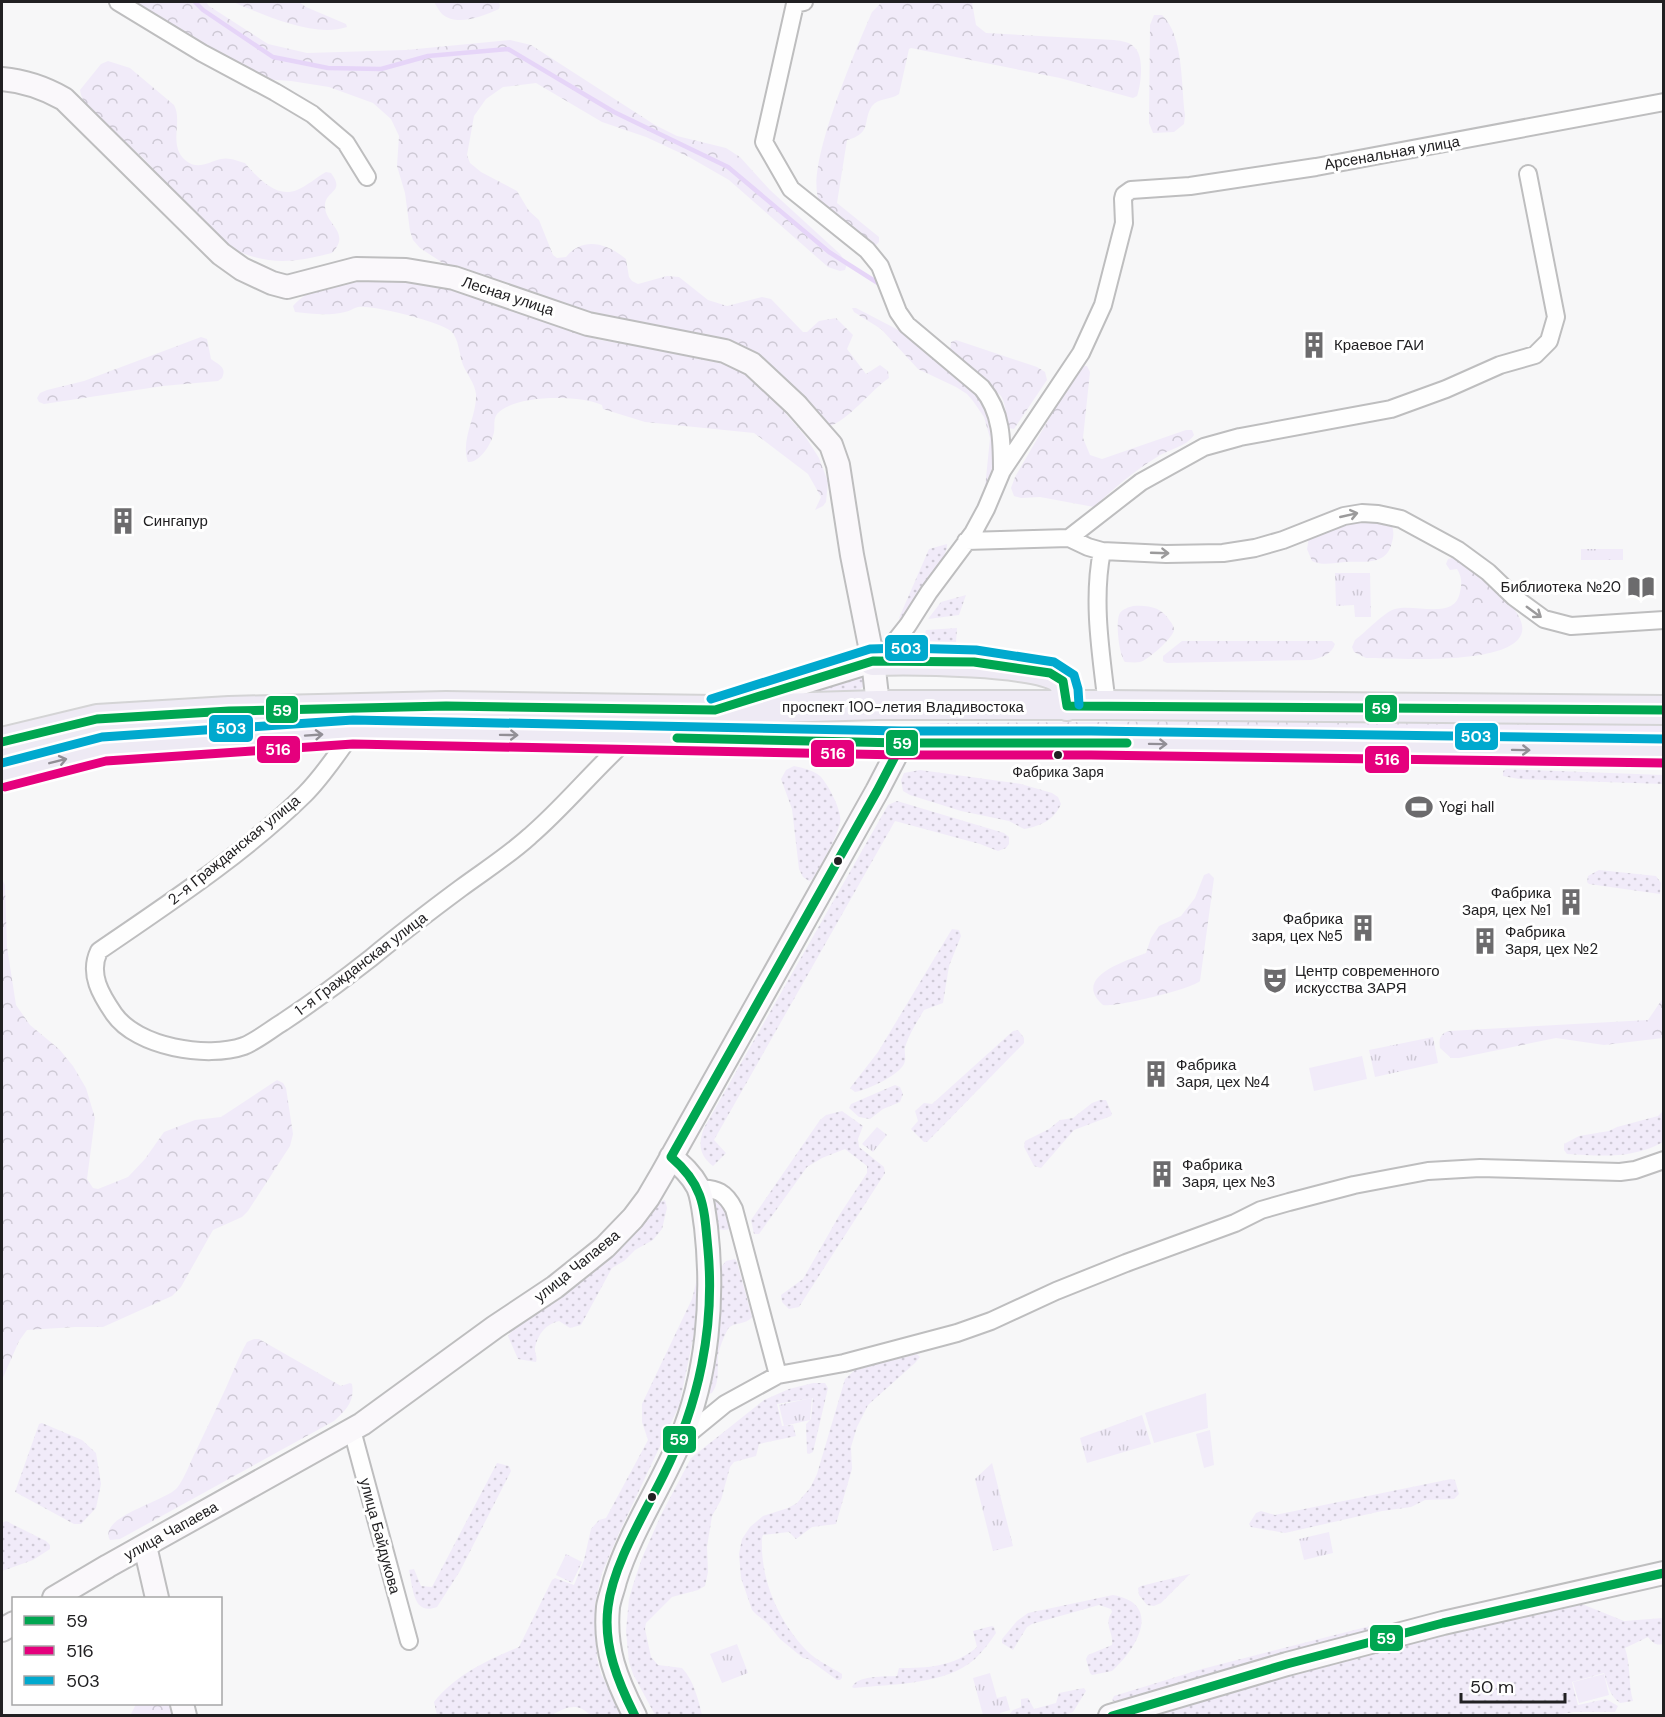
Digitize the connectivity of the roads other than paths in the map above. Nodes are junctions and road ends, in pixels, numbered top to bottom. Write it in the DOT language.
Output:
graph roads {
  1 [pos="118,2"];
  2 [pos="804,2"];
  3 [pos="2,80"];
  4 [pos="1664,102"];
  5 [pos="1528,174"];
  6 [pos="367,177"];
  7 [pos="1002,471"];
  8 [pos="1070,538"];
  9 [pos="966,541"];
  10 [pos="1102,551"];
  11 [pos="1664,620"];
  12 [pos="873,661"];
  13 [pos="878,705"];
  14 [pos="1107,705"];
  15 [pos="1067,706"];
  16 [pos="716,710"];
  17 [pos="1664,710"];
  18 [pos="353,732"];
  19 [pos="630,737"];
  20 [pos="2,742"];
  21 [pos="902,743"];
  22 [pos="1664,751"];
  23 [pos="2,776"];
  24 [pos="99,951"];
  25 [pos="671,1156"];
  26 [pos="1664,1160"];
  27 [pos="699,1189"];
  28 [pos="778,1375"];
  29 [pos="352,1430"];
  30 [pos="680,1440"];
  31 [pos="145,1546"];
  32 [pos="1664,1573"];
  33 [pos="57,1597"];
  34 [pos="157,1597"];
  35 [pos="409,1641"];
  36 [pos="634,1716"];
  37 [pos="1110,1716"];
  1 -- 6 [label="street"];
  2 -- 7 [label="street"];
  3 -- 12 [label="main road, Лесная улица"];
  4 -- 7 [label="street, Арсенальная улица"];
  5 -- 8 [label="street"];
  7 -- 9 [label="street"];
  8 -- 9 [label="street"];
  8 -- 10 [label="street"];
  9 -- 12 [label="street"];
  10 -- 11 [label="street, one-way"];
  10 -- 14 [label="street"];
  12 -- 13 [label="main road, Лесная улица"];
  12 -- 15 [label="highway"];
  12 -- 16 [label="main road"];
  13 -- 15 [label="highway, проспект 100-летия Владивостока"];
  13 -- 16 [label="highway, проспект 100-летия Владивостока"];
  14 -- 15 [label="highway, проспект 100-летия Владивостока"];
  14 -- 17 [label="highway, проспект 100-летия Владивостока"];
  16 -- 20 [label="highway, проспект 100-летия Владивостока"];
  18 -- 19 [label="highway, one-way"];
  23 -- 18 [label="highway, one-way"];
  18 -- 24 [label="street, 2-я Гражданская улица"];
  19 -- 21 [label="highway"];
  19 -- 24 [label="street, 1-я Гражданская улица"];
  21 -- 22 [label="highway, one-way"];
  21 -- 25 [label="main road, улица Чапаева"];
  25 -- 27 [label="main road"];
  25 -- 29 [label="main road, улица Чапаева"];
  26 -- 28 [label="street"];
  27 -- 28 [label="street"];
  27 -- 30 [label="main road"];
  28 -- 30 [label="street"];
  29 -- 31 [label="main road, улица Чапаева"];
  29 -- 35 [label="street, улица Байдукова"];
  30 -- 36 [label="main road"];
  31 -- 33 [label="main road, улица Чапаева"];
  31 -- 34 [label="main road"];
  32 -- 37 [label="main road"];
}
